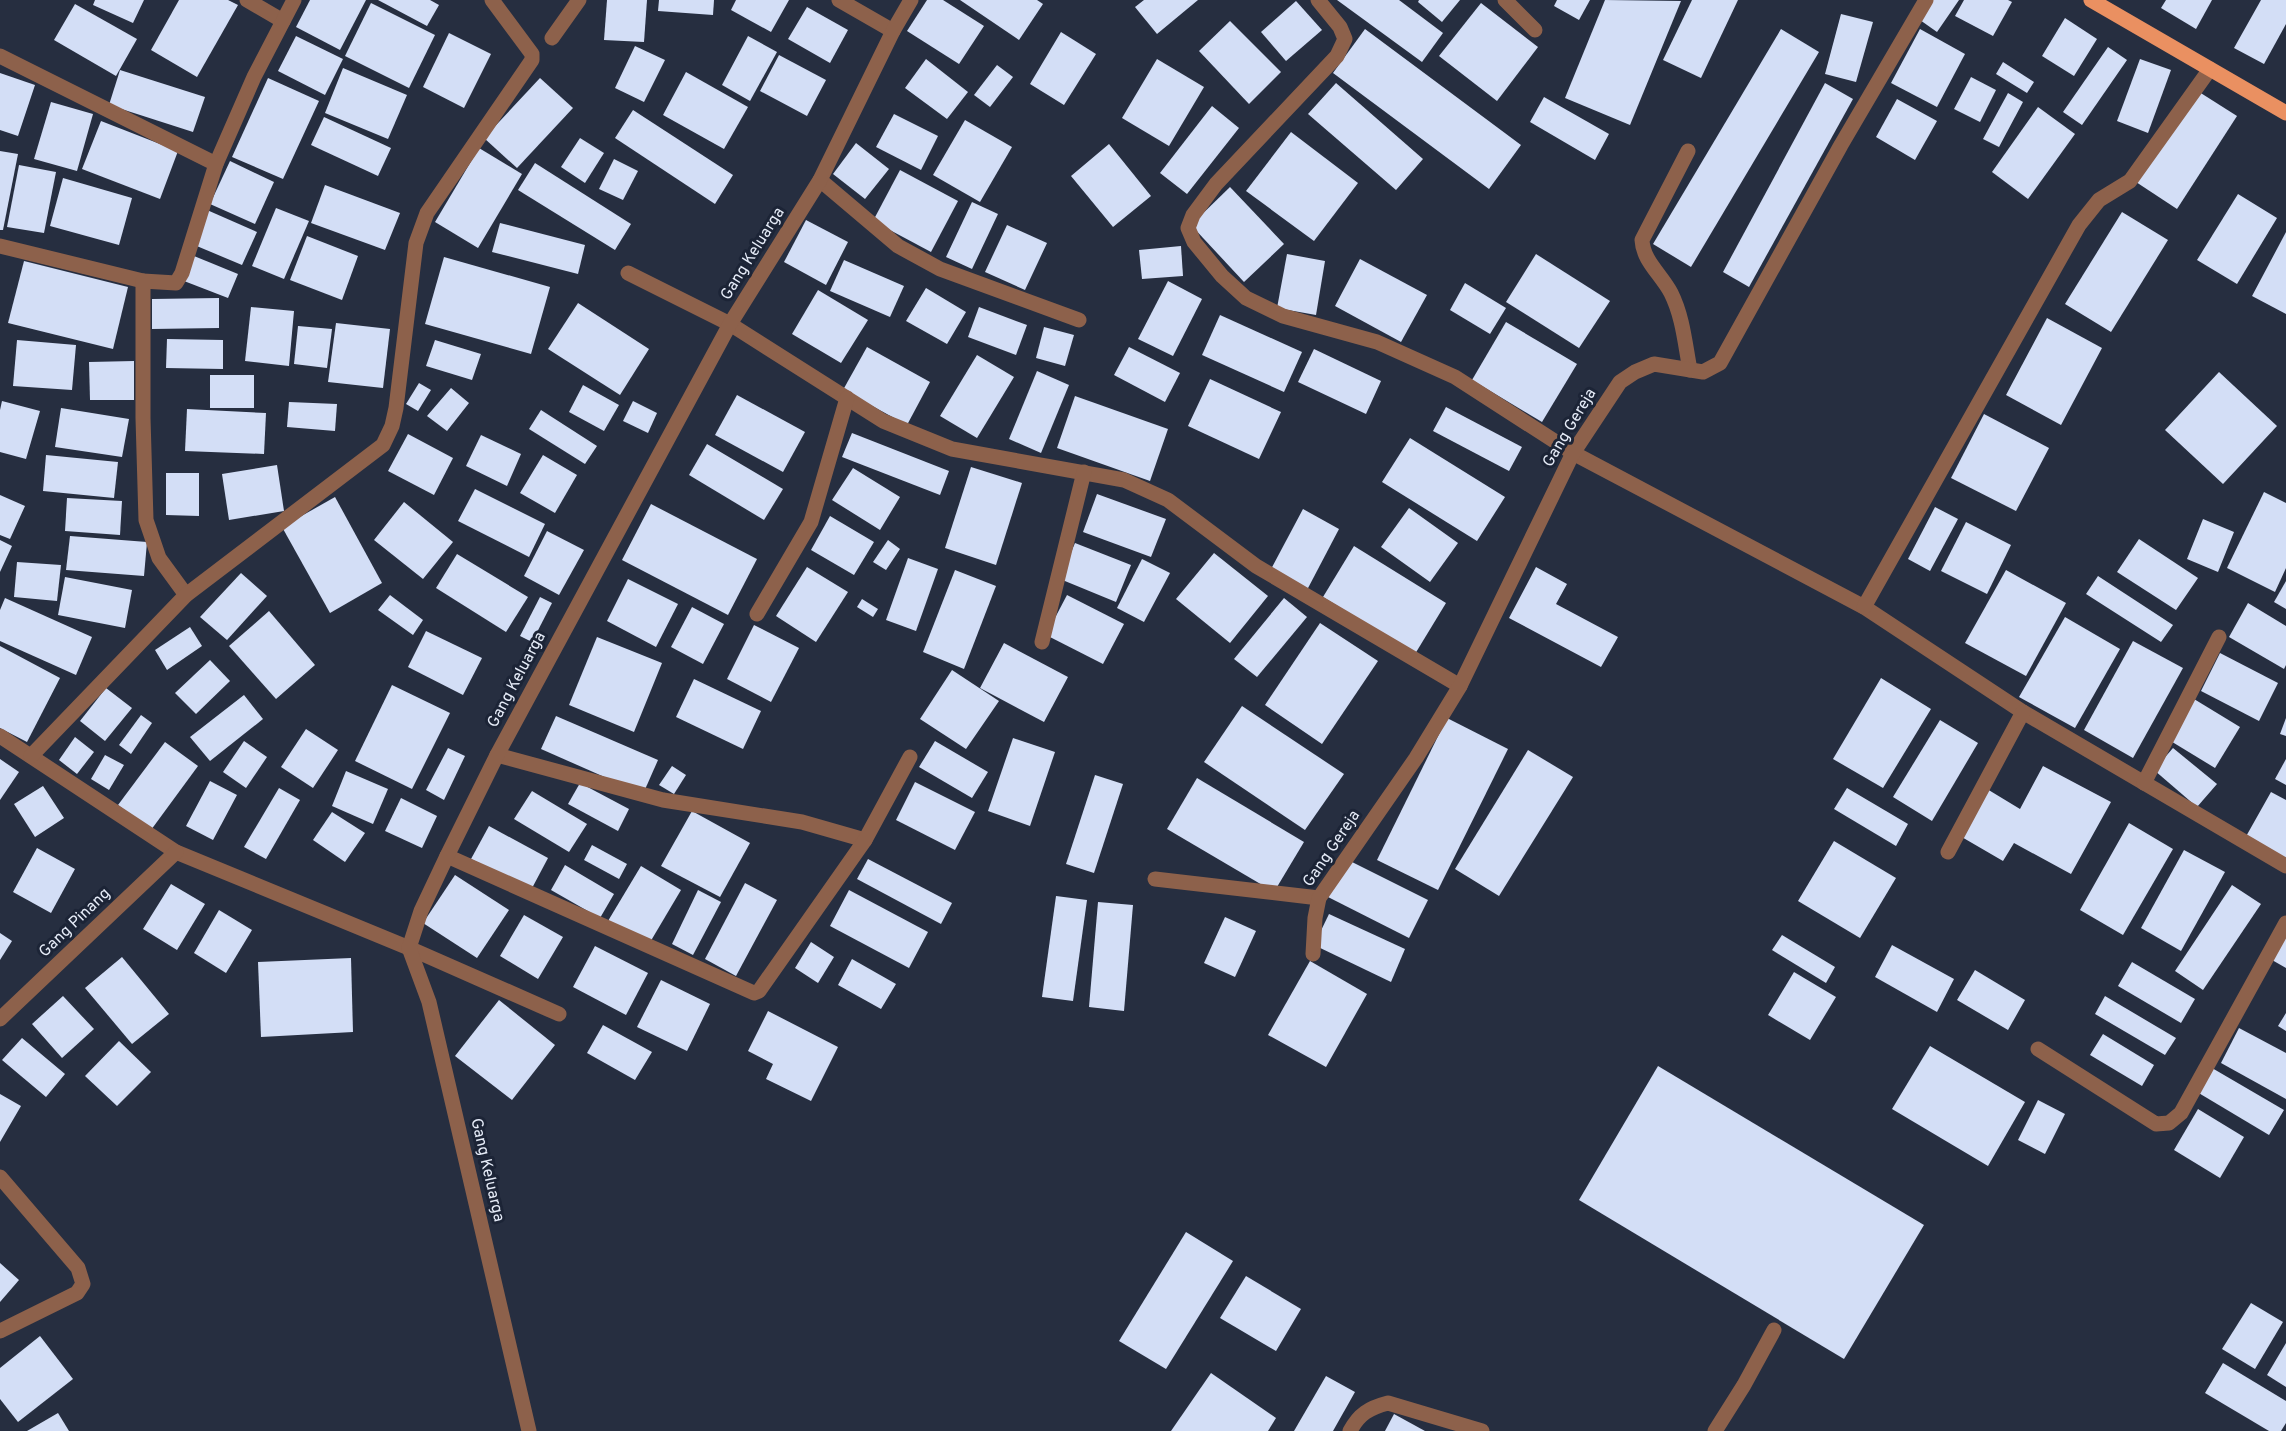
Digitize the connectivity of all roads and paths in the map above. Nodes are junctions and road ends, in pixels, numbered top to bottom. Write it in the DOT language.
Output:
graph roads {
  1 [pos="247,0"];
  2 [pos="294,0"];
  3 [pos="492,0"];
  4 [pos="579,0"];
  5 [pos="839,0"];
  6 [pos="910,0"];
  7 [pos="1318,0"];
  8 [pos="1505,0"];
  9 [pos="1926,0"];
  10 [pos="2091,0"];
  11 [pos="283,21"];
  12 [pos="1534,30"];
  13 [pos="893,32"];
  14 [pos="552,38"];
  15 [pos="0,56"];
  16 [pos="2210,69"];
  17 [pos="2286,113"];
  18 [pos="1688,151"];
  19 [pos="216,164"];
  20 [pos="820,180"];
  21 [pos="0,246"];
  22 [pos="628,273"];
  23 [pos="143,281"];
  24 [pos="1079,320"];
  25 [pos="730,324"];
  26 [pos="1690,370"];
  27 [pos="847,398"];
  28 [pos="1572,453"];
  29 [pos="1084,472"];
  30 [pos="186,595"];
  31 [pos="1864,607"];
  32 [pos="757,614"];
  33 [pos="2219,637"];
  34 [pos="1042,642"];
  35 [pos="1460,686"];
  36 [pos="2023,712"];
  37 [pos="0,736"];
  38 [pos="497,755"];
  39 [pos="31,756"];
  40 [pos="910,757"];
  41 [pos="2144,783"];
  42 [pos="866,840"];
  43 [pos="176,852"];
  44 [pos="1948,852"];
  45 [pos="447,856"];
  46 [pos="2286,866"];
  47 [pos="1155,879"];
  48 [pos="1319,898"];
  49 [pos="2286,923"];
  50 [pos="409,948"];
  51 [pos="1313,954"];
  52 [pos="559,1014"];
  53 [pos="0,1019"];
  54 [pos="2038,1049"];
  55 [pos="0,1177"];
  56 [pos="1774,1330"];
  57 [pos="0,1331"];
  58 [pos="528,1431"];
  59 [pos="1350,1431"];
  60 [pos="1482,1431"];
  61 [pos="1714,1431"];
  1 -- 11 [label="street"];
  2 -- 11 [label="street"];
  3 -- 30 [label="street"];
  4 -- 14 [label="street"];
  5 -- 13 [label="street"];
  6 -- 13 [label="street, Gang Keluarga"];
  7 -- 28 [label="street"];
  8 -- 12 [label="street"];
  9 -- 26 [label="street, Gang Gereja"];
  10 -- 16 [label="main road"];
  11 -- 19 [label="street"];
  13 -- 20 [label="street, Gang Keluarga"];
  15 -- 19 [label="street"];
  16 -- 17 [label="main road"];
  16 -- 31 [label="street"];
  18 -- 26 [label="street"];
  19 -- 23 [label="street"];
  20 -- 24 [label="street"];
  20 -- 25 [label="street, Gang Keluarga"];
  21 -- 23 [label="street"];
  22 -- 25 [label="street"];
  23 -- 30 [label="street"];
  25 -- 27 [label="street"];
  25 -- 38 [label="street, Gang Keluarga"];
  26 -- 28 [label="street, Gang Gereja"];
  27 -- 29 [label="street"];
  27 -- 32 [label="street"];
  28 -- 31 [label="street"];
  28 -- 35 [label="street, Gang Gereja"];
  29 -- 34 [label="street"];
  29 -- 35 [label="street"];
  30 -- 39 [label="street"];
  31 -- 36 [label="street"];
  33 -- 41 [label="street"];
  35 -- 48 [label="street, Gang Gereja"];
  36 -- 41 [label="street"];
  36 -- 44 [label="street"];
  37 -- 39 [label="street"];
  38 -- 42 [label="street"];
  38 -- 45 [label="street, Gang Keluarga"];
  39 -- 43 [label="street"];
  40 -- 42 [label="street"];
  41 -- 46 [label="street"];
  42 -- 45 [label="street"];
  43 -- 50 [label="street"];
  43 -- 53 [label="street, Gang Pinang"];
  45 -- 50 [label="street, Gang Keluarga"];
  47 -- 48 [label="street"];
  48 -- 51 [label="street, Gang Gereja"];
  49 -- 54 [label="street"];
  50 -- 52 [label="street"];
  50 -- 58 [label="street, Gang Keluarga"];
  55 -- 57 [label="street"];
  56 -- 61 [label="street"];
  59 -- 60 [label="street"];
}
